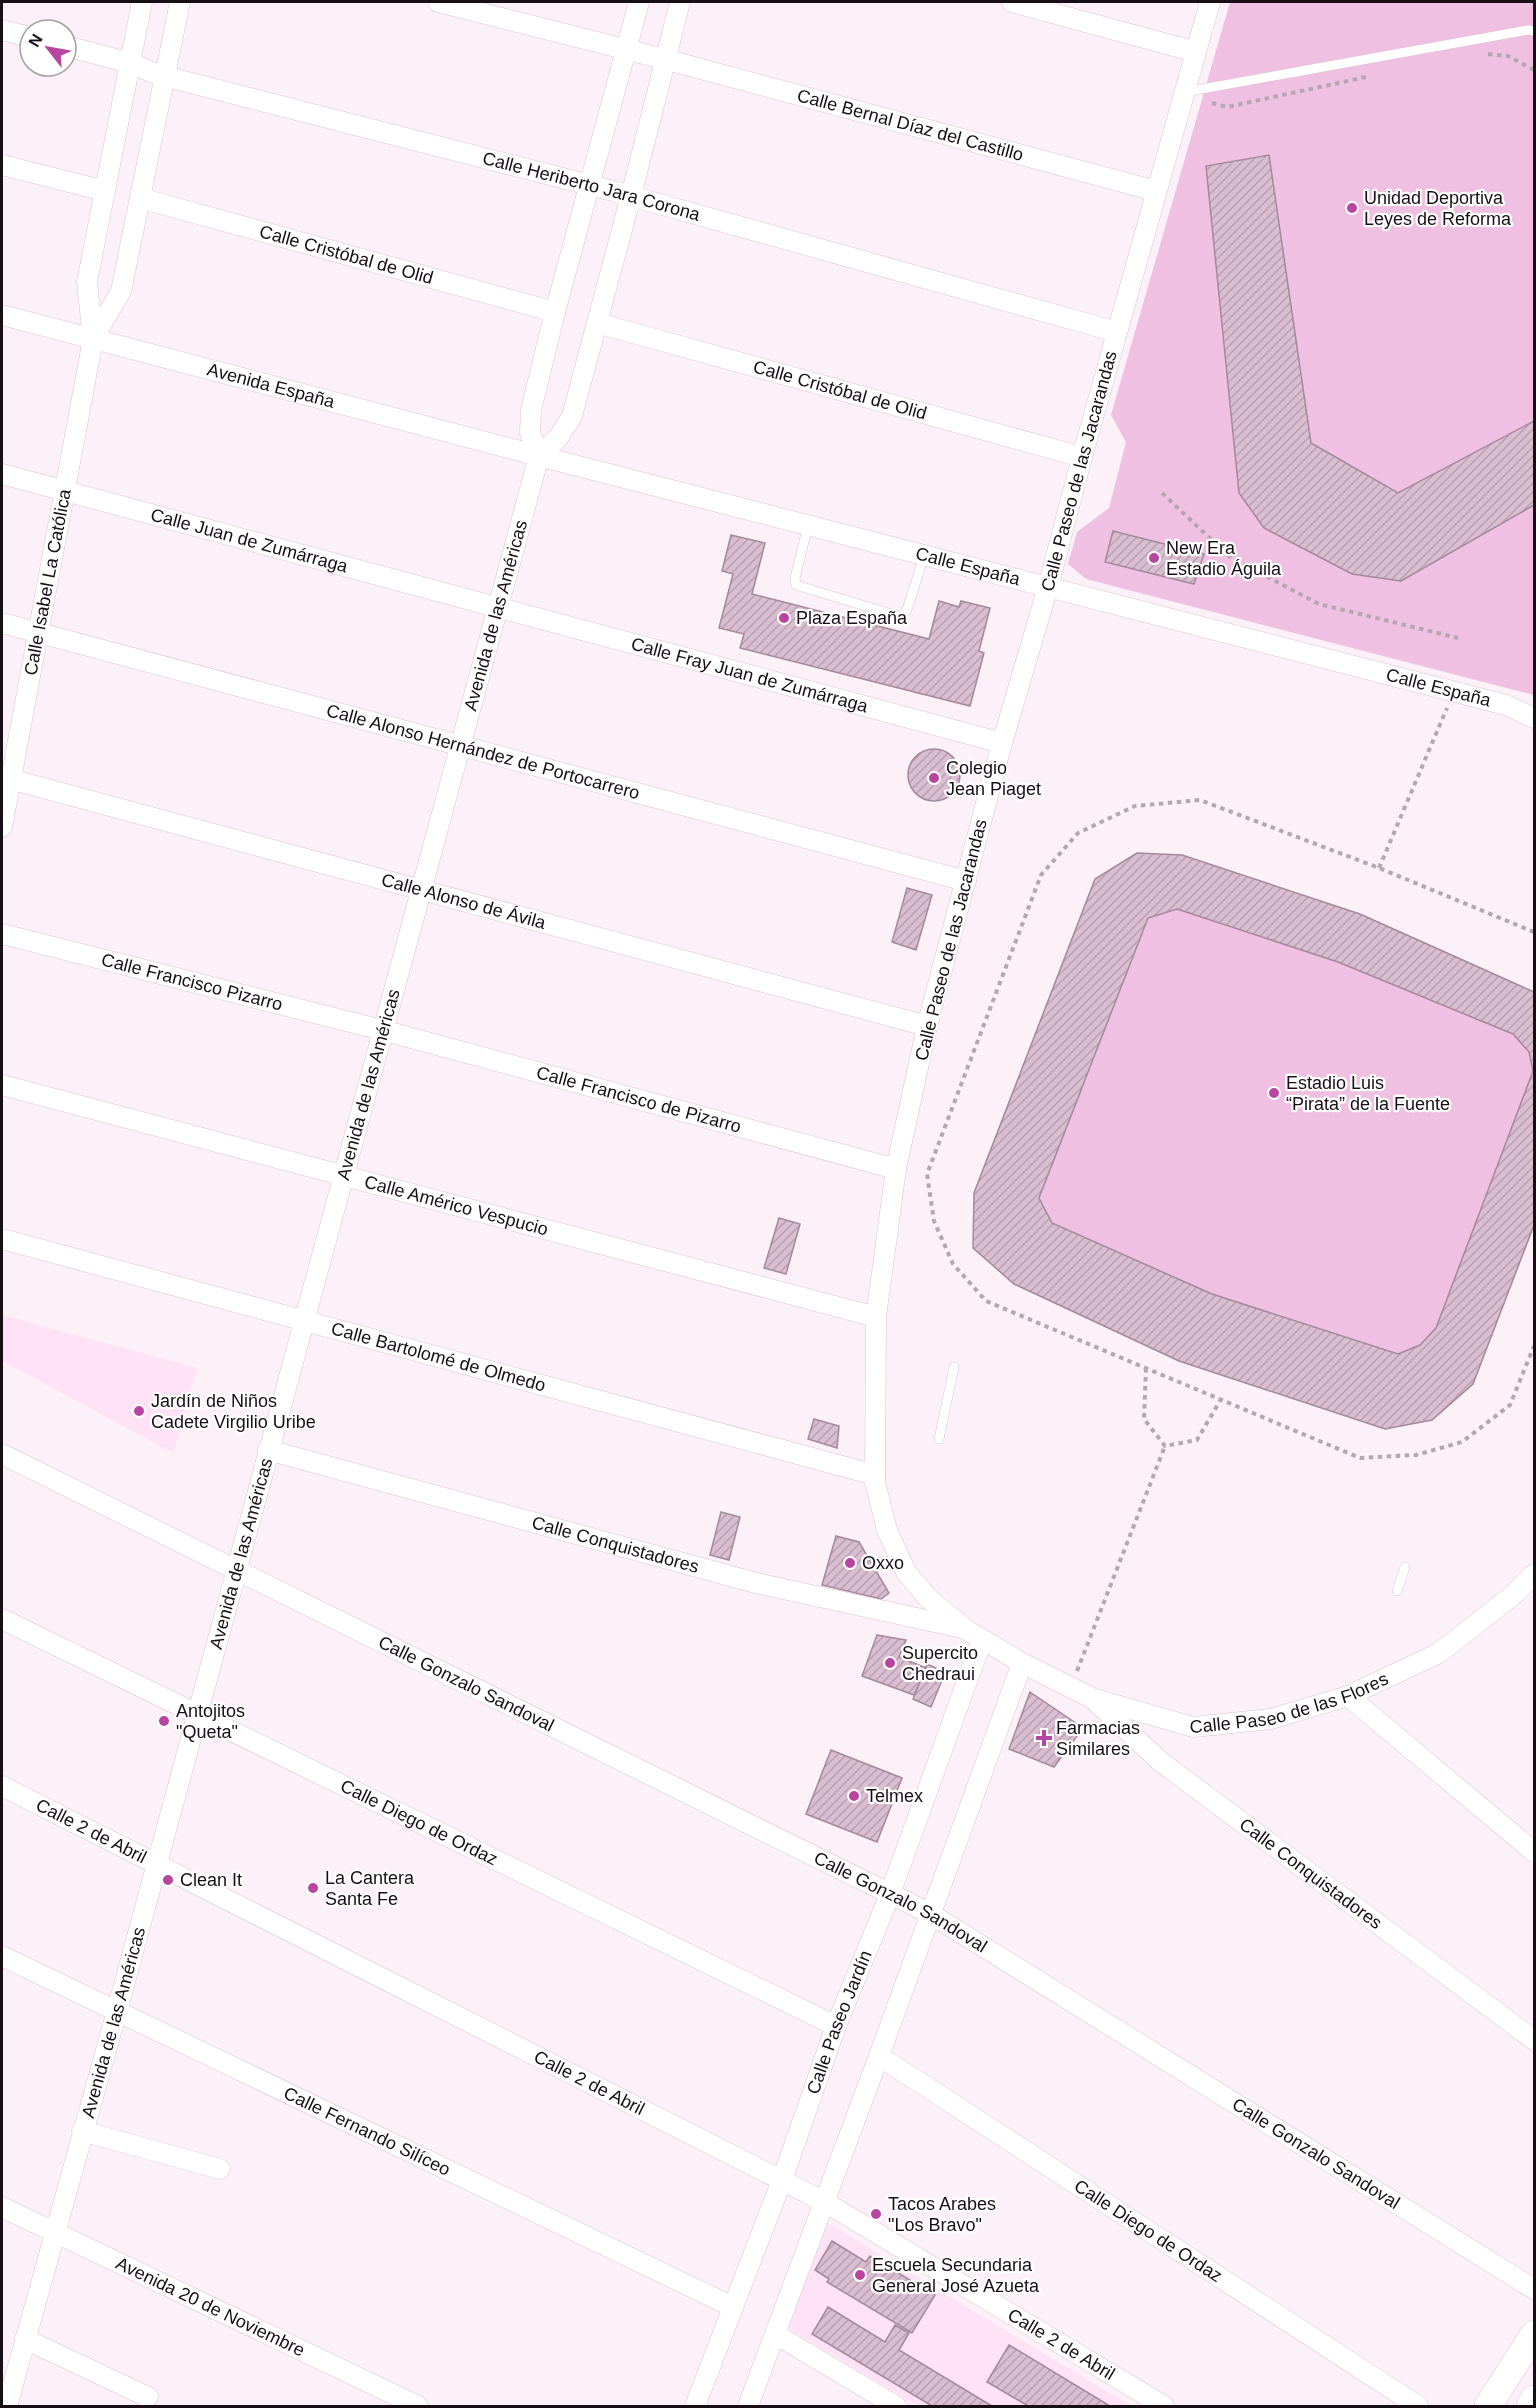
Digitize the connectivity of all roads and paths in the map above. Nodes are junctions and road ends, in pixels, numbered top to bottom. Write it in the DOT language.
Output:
graph roads {
  1 [pos="142,2"];
  2 [pos="180,2"];
  3 [pos="438,2"];
  4 [pos="639,2"];
  5 [pos="680,2"];
  6 [pos="1012,2"];
  7 [pos="1210,2"];
  8 [pos="2,30"];
  9 [pos="1534,32"];
  10 [pos="18,34"];
  11 [pos="78,49"];
  12 [pos="626,50"];
  13 [pos="1196,52"];
  14 [pos="1487,54"];
  15 [pos="664,59"];
  16 [pos="130,63"];
  17 [pos="1534,70"];
  18 [pos="1374,75"];
  19 [pos="165,76"];
  20 [pos="1184,94"];
  21 [pos="2,165"];
  22 [pos="590,185"];
  23 [pos="105,190"];
  24 [pos="1156,191"];
  25 [pos="632,196"];
  26 [pos="140,198"];
  27 [pos="555,312"];
  28 [pos="2,315"];
  29 [pos="597,323"];
  30 [pos="1117,332"];
  31 [pos="93,339"];
  32 [pos="539,456"];
  33 [pos="1082,457"];
  34 [pos="2,474"];
  35 [pos="65,489"];
  36 [pos="1162,493"];
  37 [pos="808,525"];
  38 [pos="924,556"];
  39 [pos="1048,587"];
  40 [pos="498,606"];
  41 [pos="2,623"];
  42 [pos="38,633"];
  43 [pos="1458,638"];
  44 [pos="1454,692"];
  45 [pos="1534,718"];
  46 [pos="1002,743"];
  47 [pos="459,746"];
  48 [pos="6,778"];
  49 [pos="2,827"];
  50 [pos="1379,868"];
  51 [pos="966,881"];
  52 [pos="421,889"];
  53 [pos="1534,932"];
  54 [pos="2,934"];
  55 [pos="927,1026"];
  56 [pos="382,1030"];
  57 [pos="2,1085"];
  58 [pos="896,1169"];
  59 [pos="342,1176"];
  60 [pos="2,1239"];
  61 [pos="876,1317"];
  62 [pos="303,1321"];
  63 [pos="1534,1346"];
  64 [pos="954,1367"];
  65 [pos="1146,1368"];
  66 [pos="1221,1399"];
  67 [pos="939,1438"];
  68 [pos="1165,1446"];
  69 [pos="268,1450"];
  70 [pos="2,1454"];
  71 [pos="875,1475"];
  72 [pos="1405,1567"];
  73 [pos="236,1568"];
  74 [pos="1534,1577"];
  75 [pos="1397,1591"];
  76 [pos="2,1619"];
  77 [pos="965,1629"];
  78 [pos="982,1640"];
  79 [pos="1022,1663"];
  80 [pos="1070,1688"];
  81 [pos="1348,1696"];
  82 [pos="1092,1698"];
  83 [pos="195,1715"];
  84 [pos="2,1786"];
  85 [pos="1534,1852"];
  86 [pos="155,1863"];
  87 [pos="890,1894"];
  88 [pos="929,1913"];
  89 [pos="2,1956"];
  90 [pos="117,2011"];
  91 [pos="836,2026"];
  92 [pos="1534,2040"];
  93 [pos="879,2056"];
  94 [pos="82,2131"];
  95 [pos="220,2169"];
  96 [pos="782,2180"];
  97 [pos="823,2201"];
  98 [pos="2,2207"];
  99 [pos="54,2233"];
  100 [pos="1534,2289"];
  101 [pos="733,2307"];
  102 [pos="776,2334"];
  103 [pos="1534,2334"];
  104 [pos="25,2339"];
  105 [pos="148,2397"];
  106 [pos="1534,2399"];
  107 [pos="7,2406"];
  108 [pos="418,2406"];
  109 [pos="695,2406"];
  110 [pos="748,2406"];
  111 [pos="896,2406"];
  112 [pos="1164,2406"];
  113 [pos="1418,2406"];
  114 [pos="1488,2406"];
  115 [pos="1530,2406"];
  1 -- 16 [label="street, Calle Isabel La Católica"];
  2 -- 19 [label="street, Calle Isabel La Católica"];
  3 -- 12 [label="street, Calle Bernal Díaz del Castillo"];
  4 -- 12 [label="street"];
  5 -- 15 [label="street, Avenida de las Américas"];
  6 -- 13 [label="street"];
  7 -- 13 [label="street, Calle Paseo de las Jacarandas"];
  8 -- 10 [label="street"];
  9 -- 20 [label="lane"];
  11 -- 16 [label="street, Calle Heriberto Jara Corona"];
  12 -- 15 [label="street, Calle Bernal Díaz del Castillo"];
  12 -- 22 [label="street"];
  13 -- 20 [label="street, Calle Paseo de las Jacarandas"];
  14 -- 17 [label="path"];
  15 -- 24 [label="street, Calle Bernal Díaz del Castillo"];
  15 -- 25 [label="street, Avenida de las Américas"];
  16 -- 19 [label="street, Calle Heriberto Jara Corona"];
  16 -- 23 [label="street, Calle Isabel La Católica"];
  18 -- 20 [label="path"];
  19 -- 22 [label="street, Calle Heriberto Jara Corona"];
  19 -- 26 [label="street, Calle Isabel La Católica"];
  20 -- 24 [label="street, Calle Paseo de las Jacarandas"];
  21 -- 23 [label="street"];
  22 -- 25 [label="street, Calle Heriberto Jara Corona"];
  22 -- 27 [label="street"];
  23 -- 31 [label="street, Calle Isabel La Católica"];
  24 -- 30 [label="street, Calle Paseo de las Jacarandas"];
  25 -- 29 [label="street, Avenida de las Américas"];
  25 -- 30 [label="street, Calle Heriberto Jara Corona"];
  26 -- 27 [label="street, Calle Cristóbal de Olid"];
  26 -- 31 [label="street, Calle Isabel La Católica"];
  27 -- 32 [label="street"];
  28 -- 31 [label="street, Avenida España"];
  29 -- 32 [label="street, Avenida de las Américas"];
  29 -- 33 [label="street, Calle Cristóbal de Olid"];
  30 -- 33 [label="street, Calle Paseo de las Jacarandas"];
  31 -- 32 [label="street, Avenida España"];
  31 -- 35 [label="street, Calle Isabel La Católica"];
  32 -- 37 [label="street, Calle España"];
  32 -- 40 [label="street, Avenida de las Américas"];
  33 -- 39 [label="street, Calle Paseo de las Jacarandas"];
  34 -- 35 [label="street, Calle Juan de Zumárraga"];
  35 -- 40 [label="street, Calle Juan de Zumárraga"];
  35 -- 42 [label="street, Calle Isabel La Católica"];
  36 -- 43 [label="path"];
  37 -- 38 [label="street, Calle España"];
  37 -- 38 [label="lane"];
  38 -- 39 [label="street, Calle España"];
  39 -- 44 [label="street, Calle España"];
  39 -- 46 [label="street, Calle Paseo de las Jacarandas"];
  40 -- 46 [label="street, Calle Fray Juan de Zumárraga"];
  40 -- 47 [label="street, Avenida de las Américas"];
  41 -- 42 [label="street, Calle Alonso Hernández de Portocarrero"];
  42 -- 47 [label="street, Calle Alonso Hernández de Portocarrero"];
  42 -- 48 [label="street, Calle Isabel La Católica"];
  44 -- 45 [label="street, Calle España"];
  44 -- 50 [label="path"];
  46 -- 51 [label="street, Calle Paseo de las Jacarandas"];
  47 -- 51 [label="street, Calle Alonso Hernández de Portocarrero"];
  47 -- 52 [label="street, Avenida de las Américas"];
  48 -- 49 [label="street, Calle Isabel La Católica"];
  48 -- 52 [label="street, Calle Alonso de Ávila"];
  50 -- 53 [label="path"];
  50 -- 65 [label="path"];
  51 -- 55 [label="street, Calle Paseo de las Jacarandas"];
  52 -- 55 [label="street, Calle Alonso de Ávila"];
  52 -- 56 [label="street, Avenida de las Américas"];
  54 -- 56 [label="street, Calle Francisco Pizarro"];
  55 -- 58 [label="street, Calle Paseo de las Jacarandas"];
  56 -- 58 [label="street, Calle Francisco de Pizarro"];
  56 -- 59 [label="street, Avenida de las Américas"];
  57 -- 59 [label="street, Calle Américo Vespucio"];
  58 -- 61 [label="street, Calle Paseo de las Jacarandas"];
  59 -- 61 [label="street, Calle Américo Vespucio"];
  59 -- 62 [label="street, Avenida de las Américas"];
  60 -- 62 [label="street, Calle Bartolomé de Olmedo"];
  61 -- 71 [label="street, Calle Paseo de las Jacarandas"];
  62 -- 69 [label="street, Avenida de las Américas"];
  62 -- 71 [label="street, Calle Bartolomé de Olmedo"];
  63 -- 66 [label="path"];
  64 -- 67 [label="lane"];
  65 -- 66 [label="path"];
  65 -- 68 [label="path"];
  66 -- 68 [label="path"];
  68 -- 80 [label="path"];
  69 -- 73 [label="street, Avenida de las Américas"];
  69 -- 77 [label="street, Calle Conquistadores"];
  70 -- 73 [label="street, Calle Gonzalo Sandoval"];
  71 -- 77 [label="street, Calle Paseo de las Jacarandas"];
  72 -- 75 [label="lane"];
  73 -- 83 [label="street, Avenida de las Américas"];
  73 -- 87 [label="street, Calle Gonzalo Sandoval"];
  74 -- 81 [label="street, Calle Paseo de las Flores"];
  76 -- 83 [label="street, Calle Diego de Ordaz"];
  77 -- 78 [label="street, Calle Paseo de las Jacarandas"];
  78 -- 79 [label="street, Calle Paseo de las Jacarandas"];
  78 -- 87 [label="street, Calle Paseo Jardín"];
  79 -- 80 [label="street, Calle Paseo de las Flores"];
  79 -- 88 [label="street"];
  80 -- 82 [label="street, Calle Paseo de las Flores"];
  81 -- 82 [label="street, Calle Paseo de las Flores"];
  81 -- 85 [label="street"];
  82 -- 92 [label="street, Calle Conquistadores"];
  83 -- 86 [label="street, Avenida de las Américas"];
  83 -- 91 [label="street, Calle Diego de Ordaz"];
  84 -- 86 [label="street, Calle 2 de Abril"];
  86 -- 90 [label="street, Avenida de las Américas"];
  86 -- 96 [label="street, Calle 2 de Abril"];
  87 -- 88 [label="street, Calle Gonzalo Sandoval"];
  87 -- 91 [label="street, Calle Paseo Jardín"];
  88 -- 93 [label="street"];
  88 -- 100 [label="street, Calle Gonzalo Sandoval"];
  89 -- 90 [label="street, Calle Fernando Silíceo"];
  90 -- 94 [label="street, Avenida de las Américas"];
  90 -- 101 [label="street, Calle Fernando Silíceo"];
  91 -- 96 [label="street, Calle Paseo Jardín"];
  93 -- 97 [label="street"];
  93 -- 113 [label="street, Calle Diego de Ordaz"];
  94 -- 95 [label="street"];
  94 -- 99 [label="street, Avenida de las Américas"];
  96 -- 97 [label="street, Calle 2 de Abril"];
  96 -- 101 [label="street, Calle Paseo Jardín"];
  97 -- 102 [label="street"];
  97 -- 112 [label="street, Calle 2 de Abril"];
  98 -- 99 [label="street, Avenida 20 de Noviembre"];
  99 -- 104 [label="street, Avenida de las Américas"];
  99 -- 108 [label="street, Avenida 20 de Noviembre"];
  101 -- 109 [label="street, Calle Paseo Jardín"];
  102 -- 110 [label="street"];
  102 -- 111 [label="street"];
  103 -- 114 [label="main road"];
  104 -- 105 [label="street"];
  104 -- 107 [label="street, Avenida de las Américas"];
  106 -- 115 [label="main road"];
}
